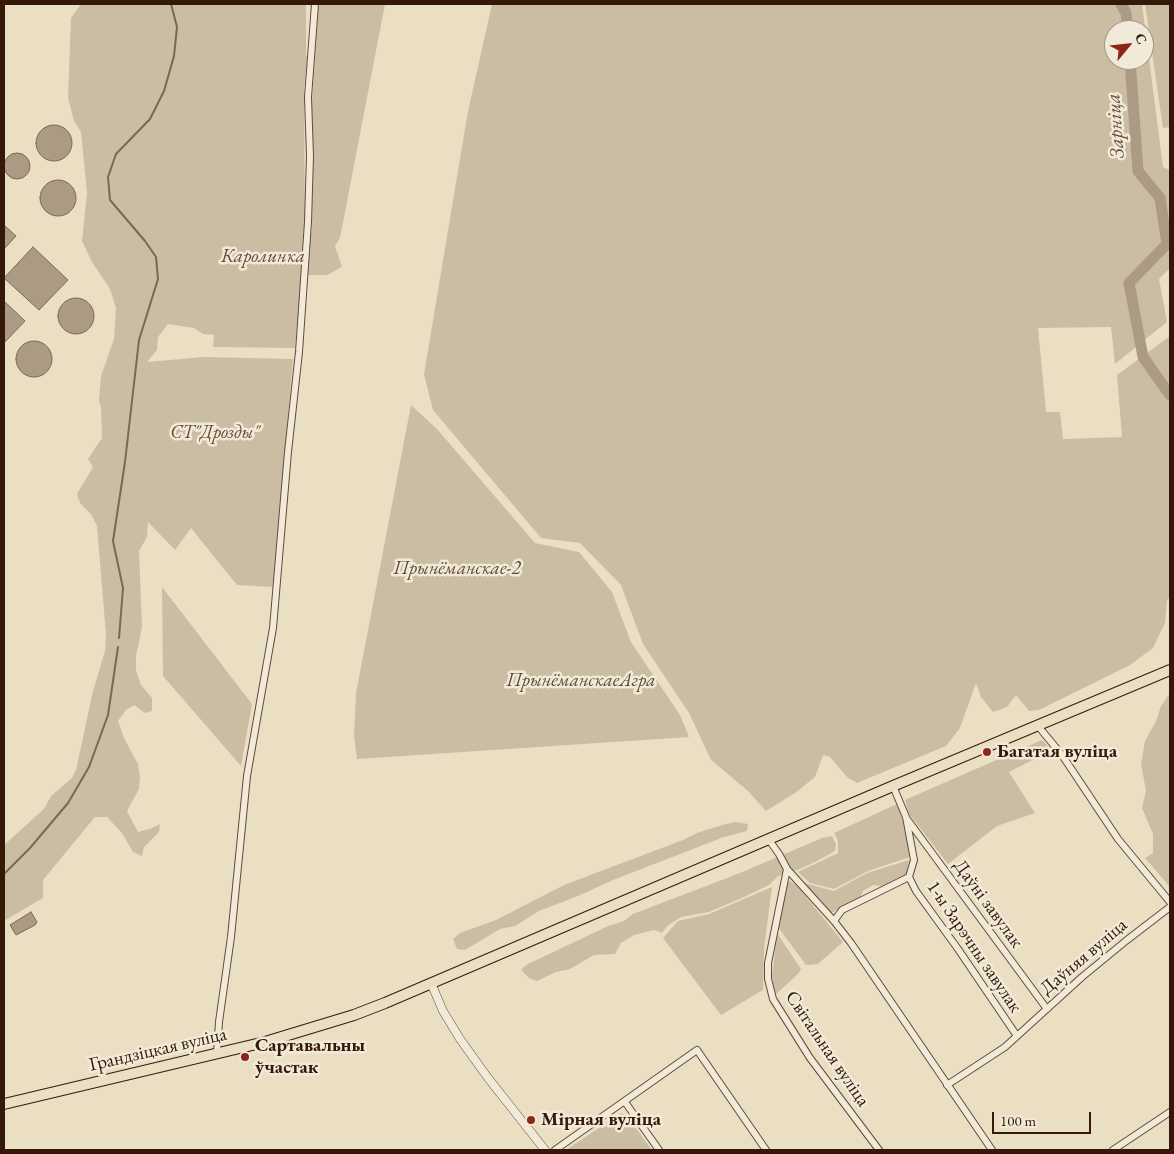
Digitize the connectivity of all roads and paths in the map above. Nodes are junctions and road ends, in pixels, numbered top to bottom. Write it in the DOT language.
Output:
graph roads {
  1 [pos="315,4"];
  2 [pos="1170,670"];
  3 [pos="1038,726"];
  4 [pos="893,786"];
  5 [pos="906,817"];
  6 [pos="769,840"];
  7 [pos="787,869"];
  8 [pos="909,877"];
  9 [pos="1170,902"];
  10 [pos="1170,907"];
  11 [pos="834,921"];
  12 [pos="432,983"];
  13 [pos="1047,1009"];
  14 [pos="1017,1036"];
  15 [pos="217,1053"];
  16 [pos="947,1085"];
  17 [pos="625,1102"];
  18 [pos="4,1104"];
  19 [pos="1170,1112"];
  20 [pos="545,1150"];
  21 [pos="555,1150"];
  22 [pos="659,1150"];
  23 [pos="766,1150"];
  24 [pos="879,1150"];
  25 [pos="992,1150"];
  26 [pos="1114,1150"];
  1 -- 15 [label="street"];
  2 -- 3 [label="main road, Грандзіцкая вуліца"];
  3 -- 4 [label="main road, Грандзіцкая вуліца"];
  3 -- 9 [label="street"];
  4 -- 5 [label="street, 1-ы Зарэчны завулак"];
  4 -- 6 [label="main road, Грандзіцкая вуліца"];
  5 -- 8 [label="street, 1-ы Зарэчны завулак"];
  5 -- 13 [label="street, Даўні завулак"];
  6 -- 7 [label="street"];
  6 -- 12 [label="main road, Грандзіцкая вуліца"];
  7 -- 11 [label="street"];
  7 -- 24 [label="street, Світальная вуліца"];
  8 -- 11 [label="street"];
  8 -- 14 [label="street, 1-ы Зарэчны завулак"];
  10 -- 13 [label="street, Даўняя вуліца"];
  11 -- 16 [label="street"];
  12 -- 15 [label="main road, Грандзіцкая вуліца"];
  12 -- 20 [label="street"];
  13 -- 14 [label="street, Даўняя вуліца"];
  14 -- 16 [label="street, Даўняя вуліца"];
  15 -- 18 [label="main road, Грандзіцкая вуліца"];
  16 -- 25 [label="street"];
  17 -- 21 [label="street"];
  17 -- 22 [label="street"];
  17 -- 23 [label="street"];
  19 -- 26 [label="street"];
}
